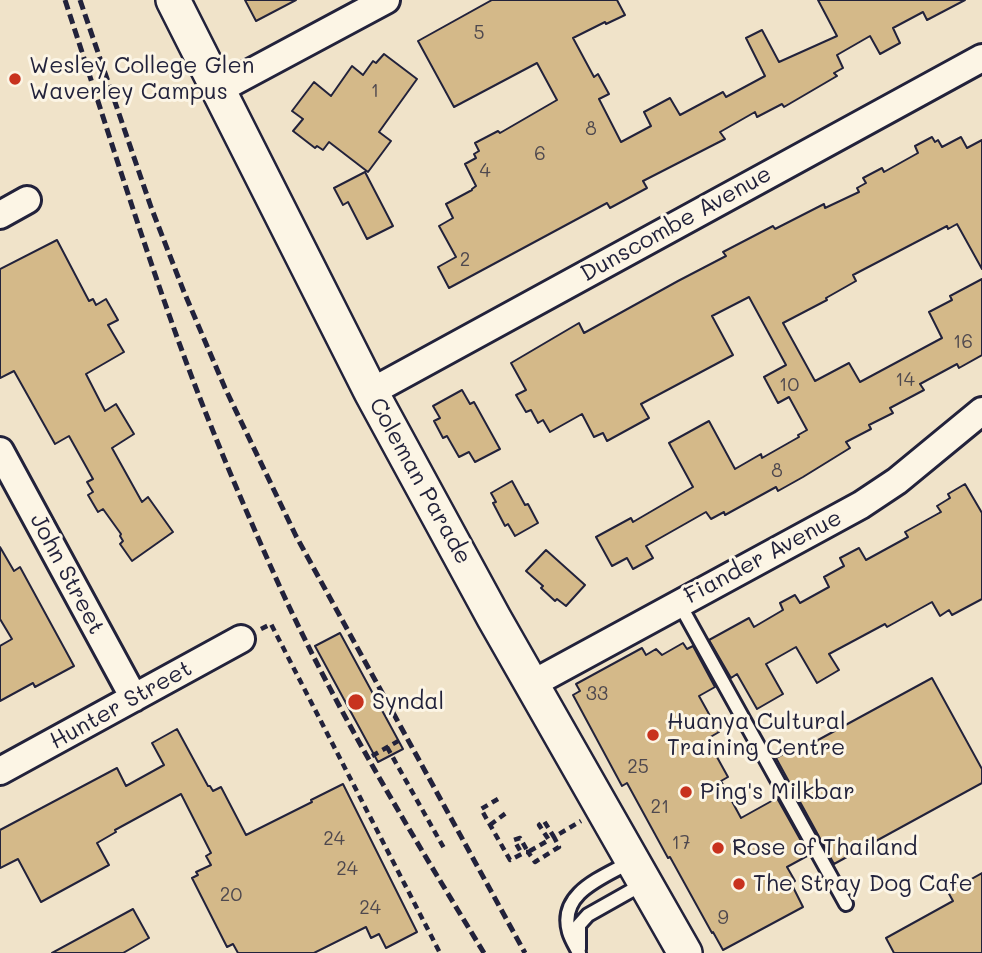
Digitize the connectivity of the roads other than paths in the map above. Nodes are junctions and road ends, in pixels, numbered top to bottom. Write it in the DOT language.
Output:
graph roads {
  1 [pos="173,0"];
  2 [pos="386,0"];
  3 [pos="982,58"];
  4 [pos="218,90"];
  5 [pos="27,200"];
  6 [pos="0,215"];
  7 [pos="371,392"];
  8 [pos="982,411"];
  9 [pos="0,451"];
  10 [pos="679,603"];
  11 [pos="241,639"];
  12 [pos="532,684"];
  13 [pos="134,698"];
  14 [pos="0,771"];
  15 [pos="638,872"];
  16 [pos="846,904"];
  17 [pos="685,953"];
  1 -- 4 [label="street, Coleman Parade"];
  2 -- 4 [label="street"];
  3 -- 7 [label="street, Dunscombe Avenue"];
  4 -- 7 [label="street, Coleman Parade"];
  5 -- 6 [label="street"];
  7 -- 12 [label="street, Coleman Parade"];
  8 -- 10 [label="street, Fiander Avenue"];
  9 -- 13 [label="street, John Street"];
  10 -- 12 [label="street, Fiander Avenue"];
  10 -- 16 [label="lane"];
  11 -- 13 [label="street, Hunter Street"];
  12 -- 15 [label="street, Coleman Parade"];
  13 -- 14 [label="street, Hunter Street"];
  15 -- 15 [label="lane"];
  15 -- 17 [label="street, Coleman Parade"];
}
